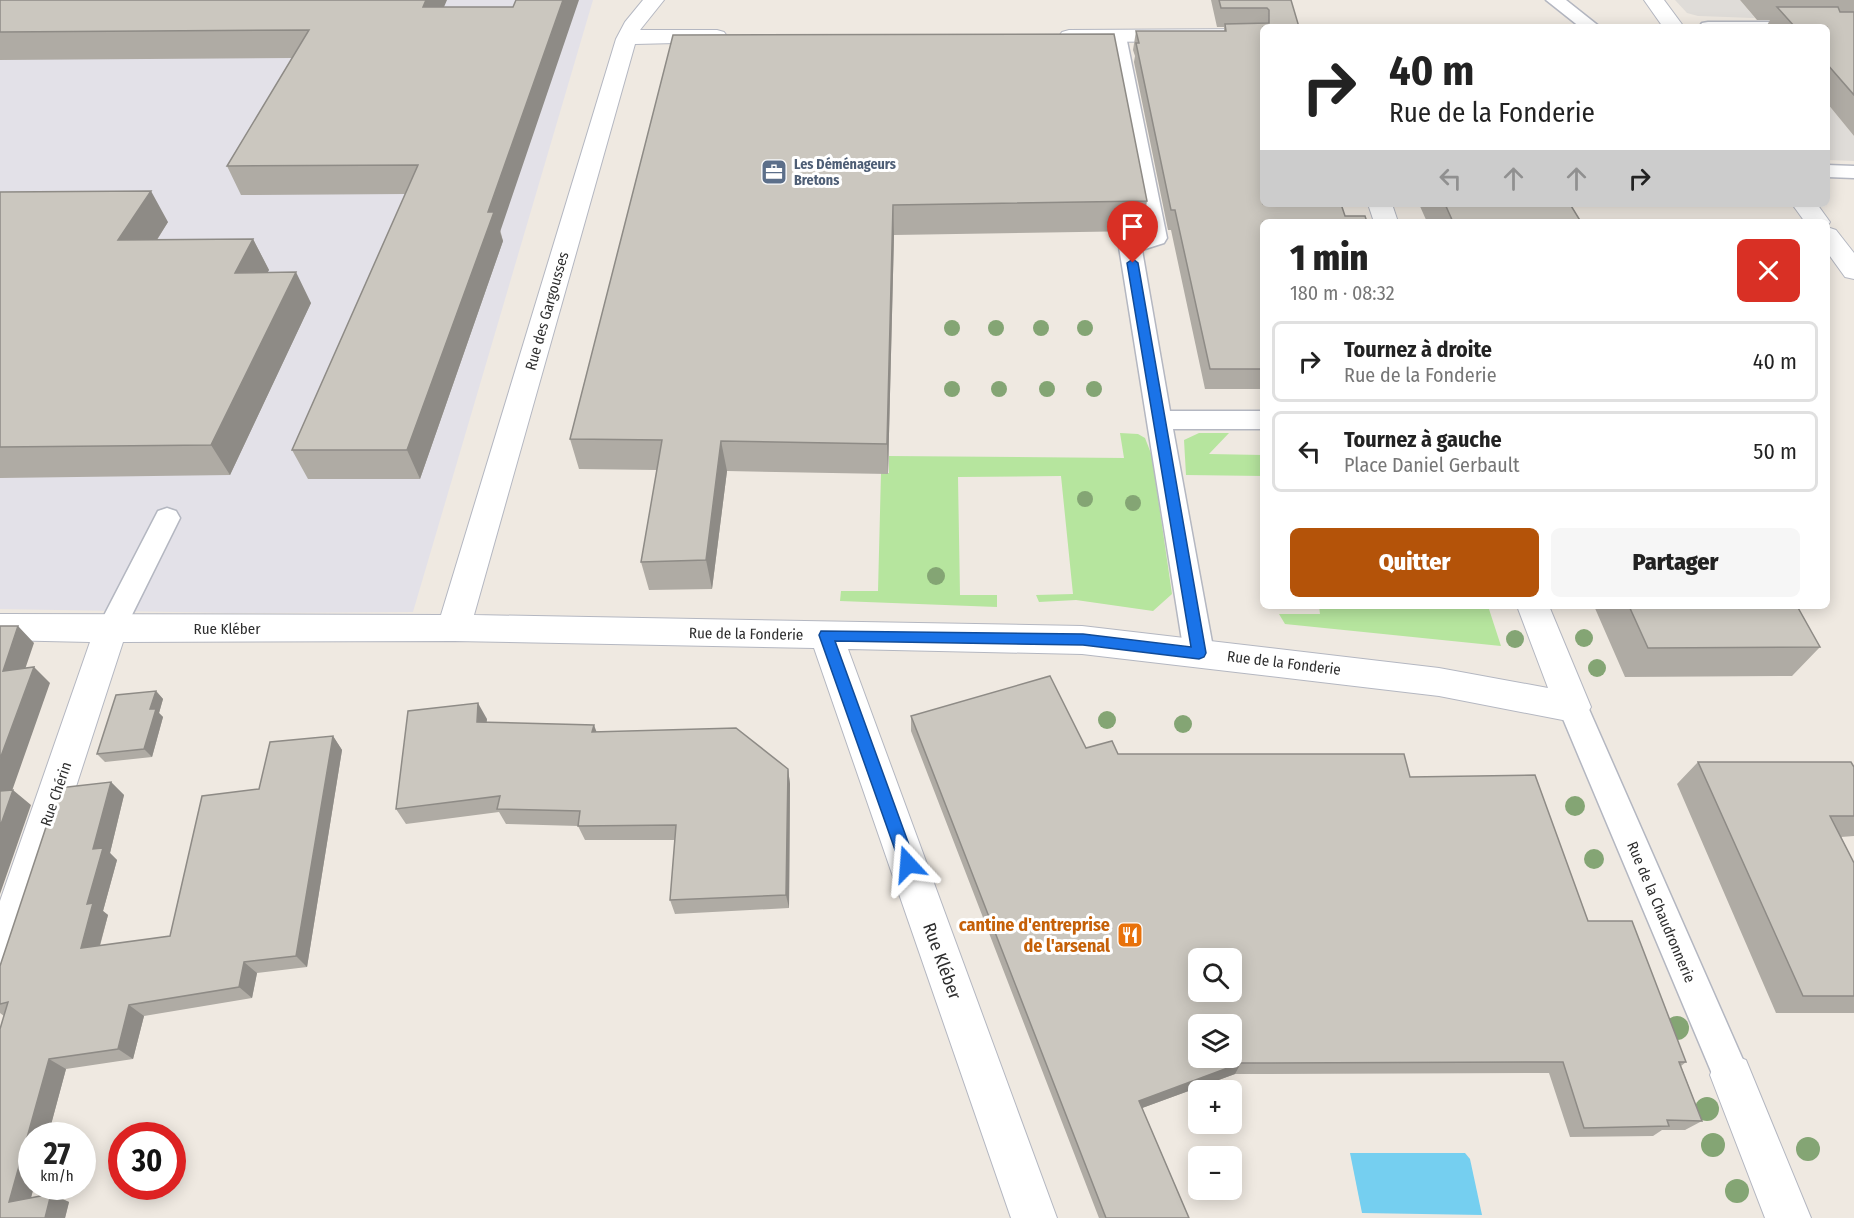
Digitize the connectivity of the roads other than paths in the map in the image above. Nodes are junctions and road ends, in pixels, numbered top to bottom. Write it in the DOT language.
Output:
graph roads {
  1 [pos="654,0"];
  2 [pos="1555,0"];
  3 [pos="1654,0"];
  4 [pos="1587,24"];
  5 [pos="1672,24"];
  6 [pos="1830,27"];
  7 [pos="1854,27"];
  8 [pos="1260,35"];
  9 [pos="735,36"];
  10 [pos="1045,36"];
  11 [pos="1117,36"];
  12 [pos="1830,38"];
  13 [pos="1854,38"];
  14 [pos="626,39"];
  15 [pos="1830,171"];
  16 [pos="1854,172"];
  17 [pos="1830,190"];
  18 [pos="1854,191"];
  19 [pos="1806,207"];
  20 [pos="1816,219"];
  21 [pos="1830,239"];
  22 [pos="1854,271"];
  23 [pos="1159,420"];
  24 [pos="1260,420"];
  25 [pos="167,518"];
  26 [pos="1534,609"];
  27 [pos="0,627"];
  28 [pos="454,628"];
  29 [pos="111,629"];
  30 [pos="826,635"];
  31 [pos="1199,653"];
  32 [pos="1573,707"];
  33 [pos="0,959"];
  34 [pos="1731,1075"];
  35 [pos="1034,1218"];
  36 [pos="1788,1218"];
  1 -- 14 [label="street, Rue des Gargousses"];
  2 -- 4 [label="lane"];
  3 -- 5 [label="street"];
  6 -- 7 [label="lane"];
  8 -- 11 [label="street"];
  9 -- 14 [label="street"];
  10 -- 11 [label="street"];
  11 -- 23 [label="lane"];
  12 -- 13 [label="lane"];
  14 -- 28 [label="street, Rue des Gargousses"];
  15 -- 16 [label="lane"];
  17 -- 18 [label="lane"];
  19 -- 20 [label="street"];
  21 -- 22 [label="street"];
  23 -- 24 [label="lane"];
  23 -- 31 [label="lane"];
  25 -- 29 [label="lane"];
  26 -- 32 [label="street, Rue de la Chaudronnerie"];
  27 -- 29 [label="street, Rue Kléber"];
  28 -- 29 [label="street, Rue Kléber"];
  28 -- 30 [label="street, Rue de la Fonderie"];
  29 -- 33 [label="street, Rue Chérin"];
  30 -- 31 [label="street, Rue de la Fonderie"];
  30 -- 35 [label="street, Rue Kléber"];
  31 -- 32 [label="street, Rue de la Fonderie"];
  32 -- 34 [label="lane, Rue de la Chaudronnerie"];
  34 -- 36 [label="street, Rue de la Chaudronnerie"];
}
